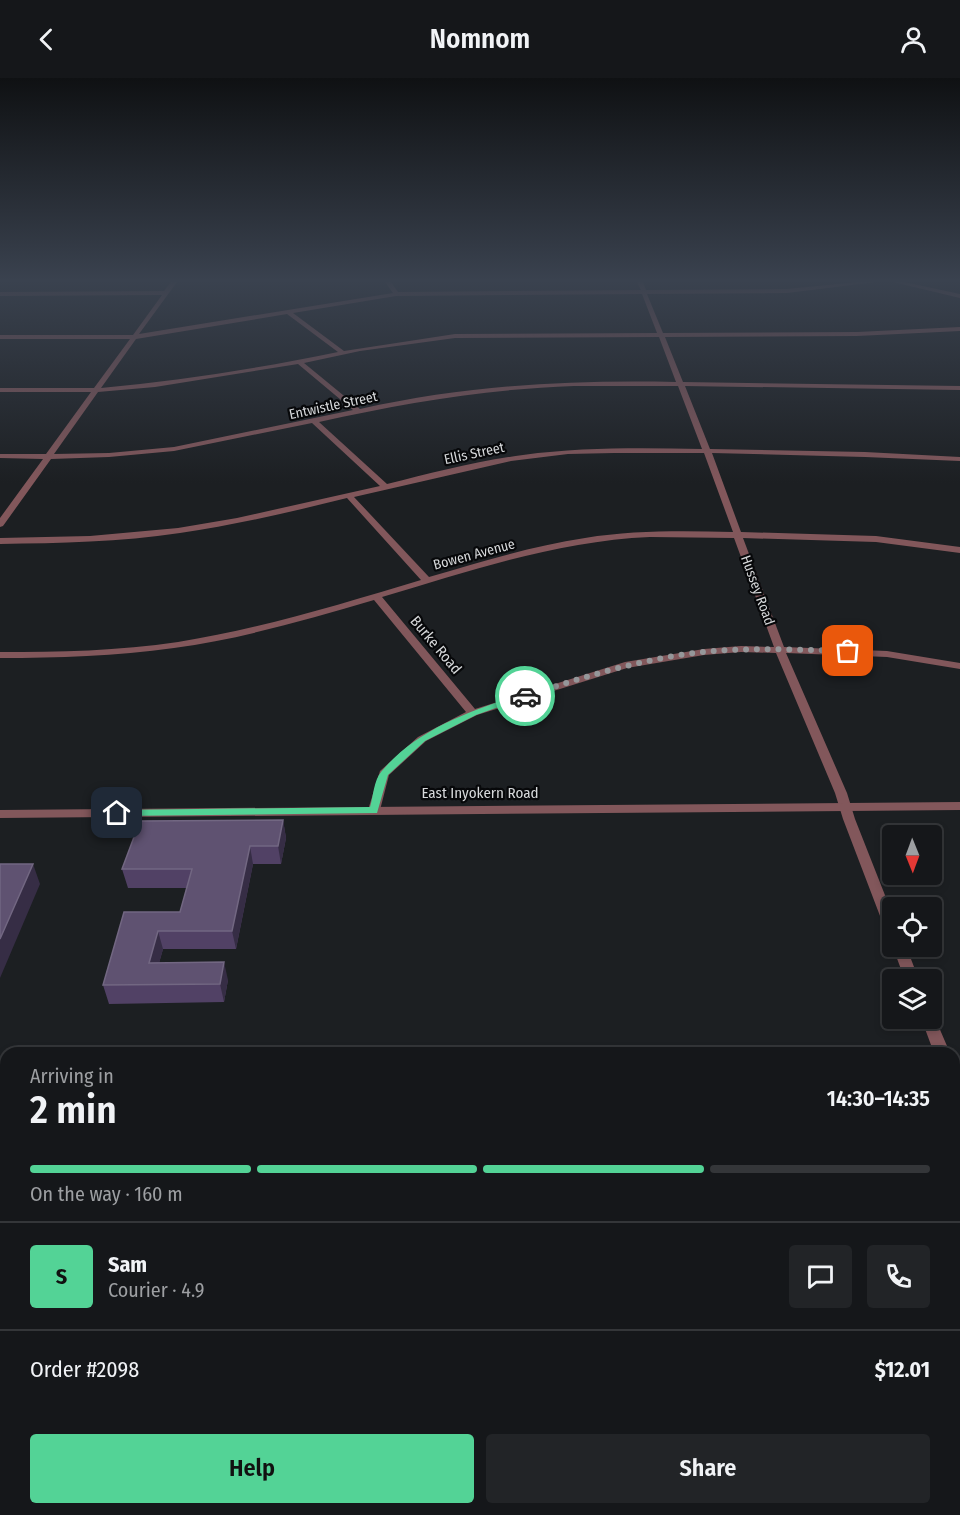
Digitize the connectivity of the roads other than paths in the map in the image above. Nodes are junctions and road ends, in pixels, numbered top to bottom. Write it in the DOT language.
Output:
graph roads {
  1 [pos="126,349"];
  2 [pos="338,349"];
  3 [pos="369,349"];
  4 [pos="666,349"];
  5 [pos="343,353"];
  6 [pos="298,362"];
  7 [pos="681,384"];
  8 [pos="960,388"];
  9 [pos="0,390"];
  10 [pos="97,390"];
  11 [pos="357,410"];
  12 [pos="315,422"];
  13 [pos="707,451"];
  14 [pos="0,456"];
  15 [pos="48,456"];
  16 [pos="960,459"];
  17 [pos="385,486"];
  18 [pos="348,496"];
  19 [pos="0,524"];
  20 [pos="738,535"];
  21 [pos="0,541"];
  22 [pos="960,550"];
  23 [pos="426,580"];
  24 [pos="376,596"];
  25 [pos="780,650"];
  26 [pos="0,655"];
  27 [pos="960,666"];
  28 [pos="473,713"];
  29 [pos="845,806"];
  30 [pos="960,806"];
  31 [pos="374,810"];
  32 [pos="0,814"];
  33 [pos="882,903"];
  34 [pos="932,1029"];
  35 [pos="940,1047"];
  1 -- 10 [label="street"];
  2 -- 5 [label="street"];
  3 -- 5 [label="street"];
  4 -- 7 [label="street, Hussey Road"];
  5 -- 6 [label="street"];
  6 -- 10 [label="street"];
  6 -- 11 [label="street"];
  7 -- 8 [label="street, Entwistle Street"];
  7 -- 11 [label="street, Entwistle Street"];
  7 -- 13 [label="street, Hussey Road"];
  9 -- 10 [label="street"];
  10 -- 15 [label="street"];
  11 -- 12 [label="street, Entwistle Street"];
  12 -- 15 [label="street, Entwistle Street"];
  12 -- 17 [label="street"];
  13 -- 16 [label="street, Ellis Street"];
  13 -- 17 [label="street, Ellis Street"];
  13 -- 20 [label="street, Hussey Road"];
  14 -- 15 [label="street, Entwistle Street"];
  15 -- 19 [label="street"];
  17 -- 18 [label="street, Ellis Street"];
  18 -- 21 [label="street, Ellis Street"];
  18 -- 23 [label="street"];
  20 -- 22 [label="street, Bowen Avenue"];
  20 -- 23 [label="street, Bowen Avenue"];
  20 -- 25 [label="street, Hussey Road"];
  23 -- 24 [label="street, Bowen Avenue"];
  24 -- 26 [label="street, Bowen Avenue"];
  24 -- 28 [label="street, Burke Road"];
  25 -- 27 [label="street"];
  25 -- 28 [label="street"];
  25 -- 29 [label="street, Hussey Road"];
  28 -- 31 [label="street"];
  29 -- 30 [label="street, East Inyokern Road"];
  29 -- 31 [label="street, East Inyokern Road"];
  29 -- 33 [label="street, Hussey Road"];
  31 -- 32 [label="street, East Inyokern Road"];
  34 -- 35 [label="street"];
}
